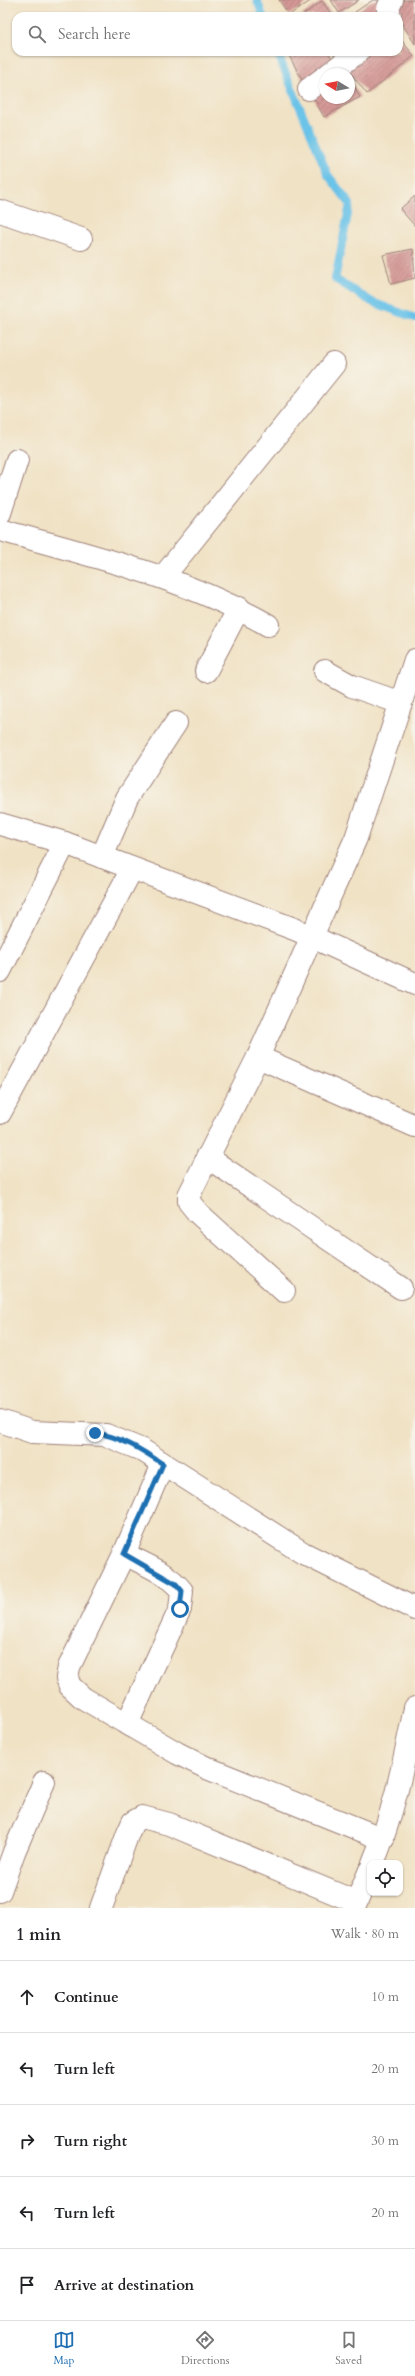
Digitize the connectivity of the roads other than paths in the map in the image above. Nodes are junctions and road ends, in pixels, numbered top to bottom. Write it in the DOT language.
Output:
graph roads {
  1 [pos="392,0"];
  2 [pos="389,12"];
  3 [pos="353,56"];
  4 [pos="336,68"];
  5 [pos="0,211"];
  6 [pos="81,239"];
  7 [pos="334,364"];
  8 [pos="17,460"];
  9 [pos="0,513"];
  10 [pos="0,530"];
  11 [pos="163,577"];
  12 [pos="239,608"];
  13 [pos="268,625"];
  14 [pos="415,660"];
  15 [pos="206,670"];
  16 [pos="325,671"];
  17 [pos="401,703"];
  18 [pos="176,723"];
  19 [pos="0,824"];
  20 [pos="65,843"];
  21 [pos="102,857"];
  22 [pos="132,869"];
  23 [pos="313,937"];
  24 [pos="0,971"];
  25 [pos="415,984"];
  26 [pos="258,1057"];
  27 [pos="0,1113"];
  28 [pos="415,1126"];
  29 [pos="207,1157"];
  30 [pos="401,1288"];
  31 [pos="284,1291"];
  32 [pos="0,1421"];
  33 [pos="163,1464"];
  34 [pos="124,1554"];
  35 [pos="415,1609"];
  36 [pos="415,1708"];
  37 [pos="127,1724"];
  38 [pos="44,1782"];
  39 [pos="383,1839"];
  40 [pos="374,1860"];
  41 [pos="367,1877"];
  42 [pos="0,1892"];
  43 [pos="355,1905"];
  44 [pos="101,1908"];
  1 -- 2 [label="street"];
  3 -- 4 [label="street"];
  5 -- 6 [label="street"];
  7 -- 11 [label="street"];
  8 -- 9 [label="street"];
  10 -- 11 [label="street"];
  11 -- 12 [label="street"];
  12 -- 13 [label="street"];
  12 -- 15 [label="street"];
  14 -- 17 [label="street"];
  16 -- 17 [label="street"];
  17 -- 23 [label="street"];
  18 -- 21 [label="street"];
  19 -- 20 [label="street"];
  20 -- 21 [label="street"];
  20 -- 24 [label="street"];
  21 -- 22 [label="street"];
  22 -- 23 [label="street"];
  22 -- 27 [label="street"];
  23 -- 25 [label="street"];
  23 -- 26 [label="street"];
  26 -- 28 [label="street"];
  26 -- 29 [label="street"];
  29 -- 30 [label="street"];
  29 -- 31 [label="street"];
  32 -- 33 [label="street"];
  33 -- 34 [label="street"];
  33 -- 35 [label="street"];
  34 -- 37 [label="street"];
  34 -- 37 [label="street"];
  36 -- 39 [label="street"];
  37 -- 39 [label="street"];
  38 -- 42 [label="street"];
  39 -- 40 [label="street"];
  41 -- 43 [label="street"];
  43 -- 44 [label="street"];
}
